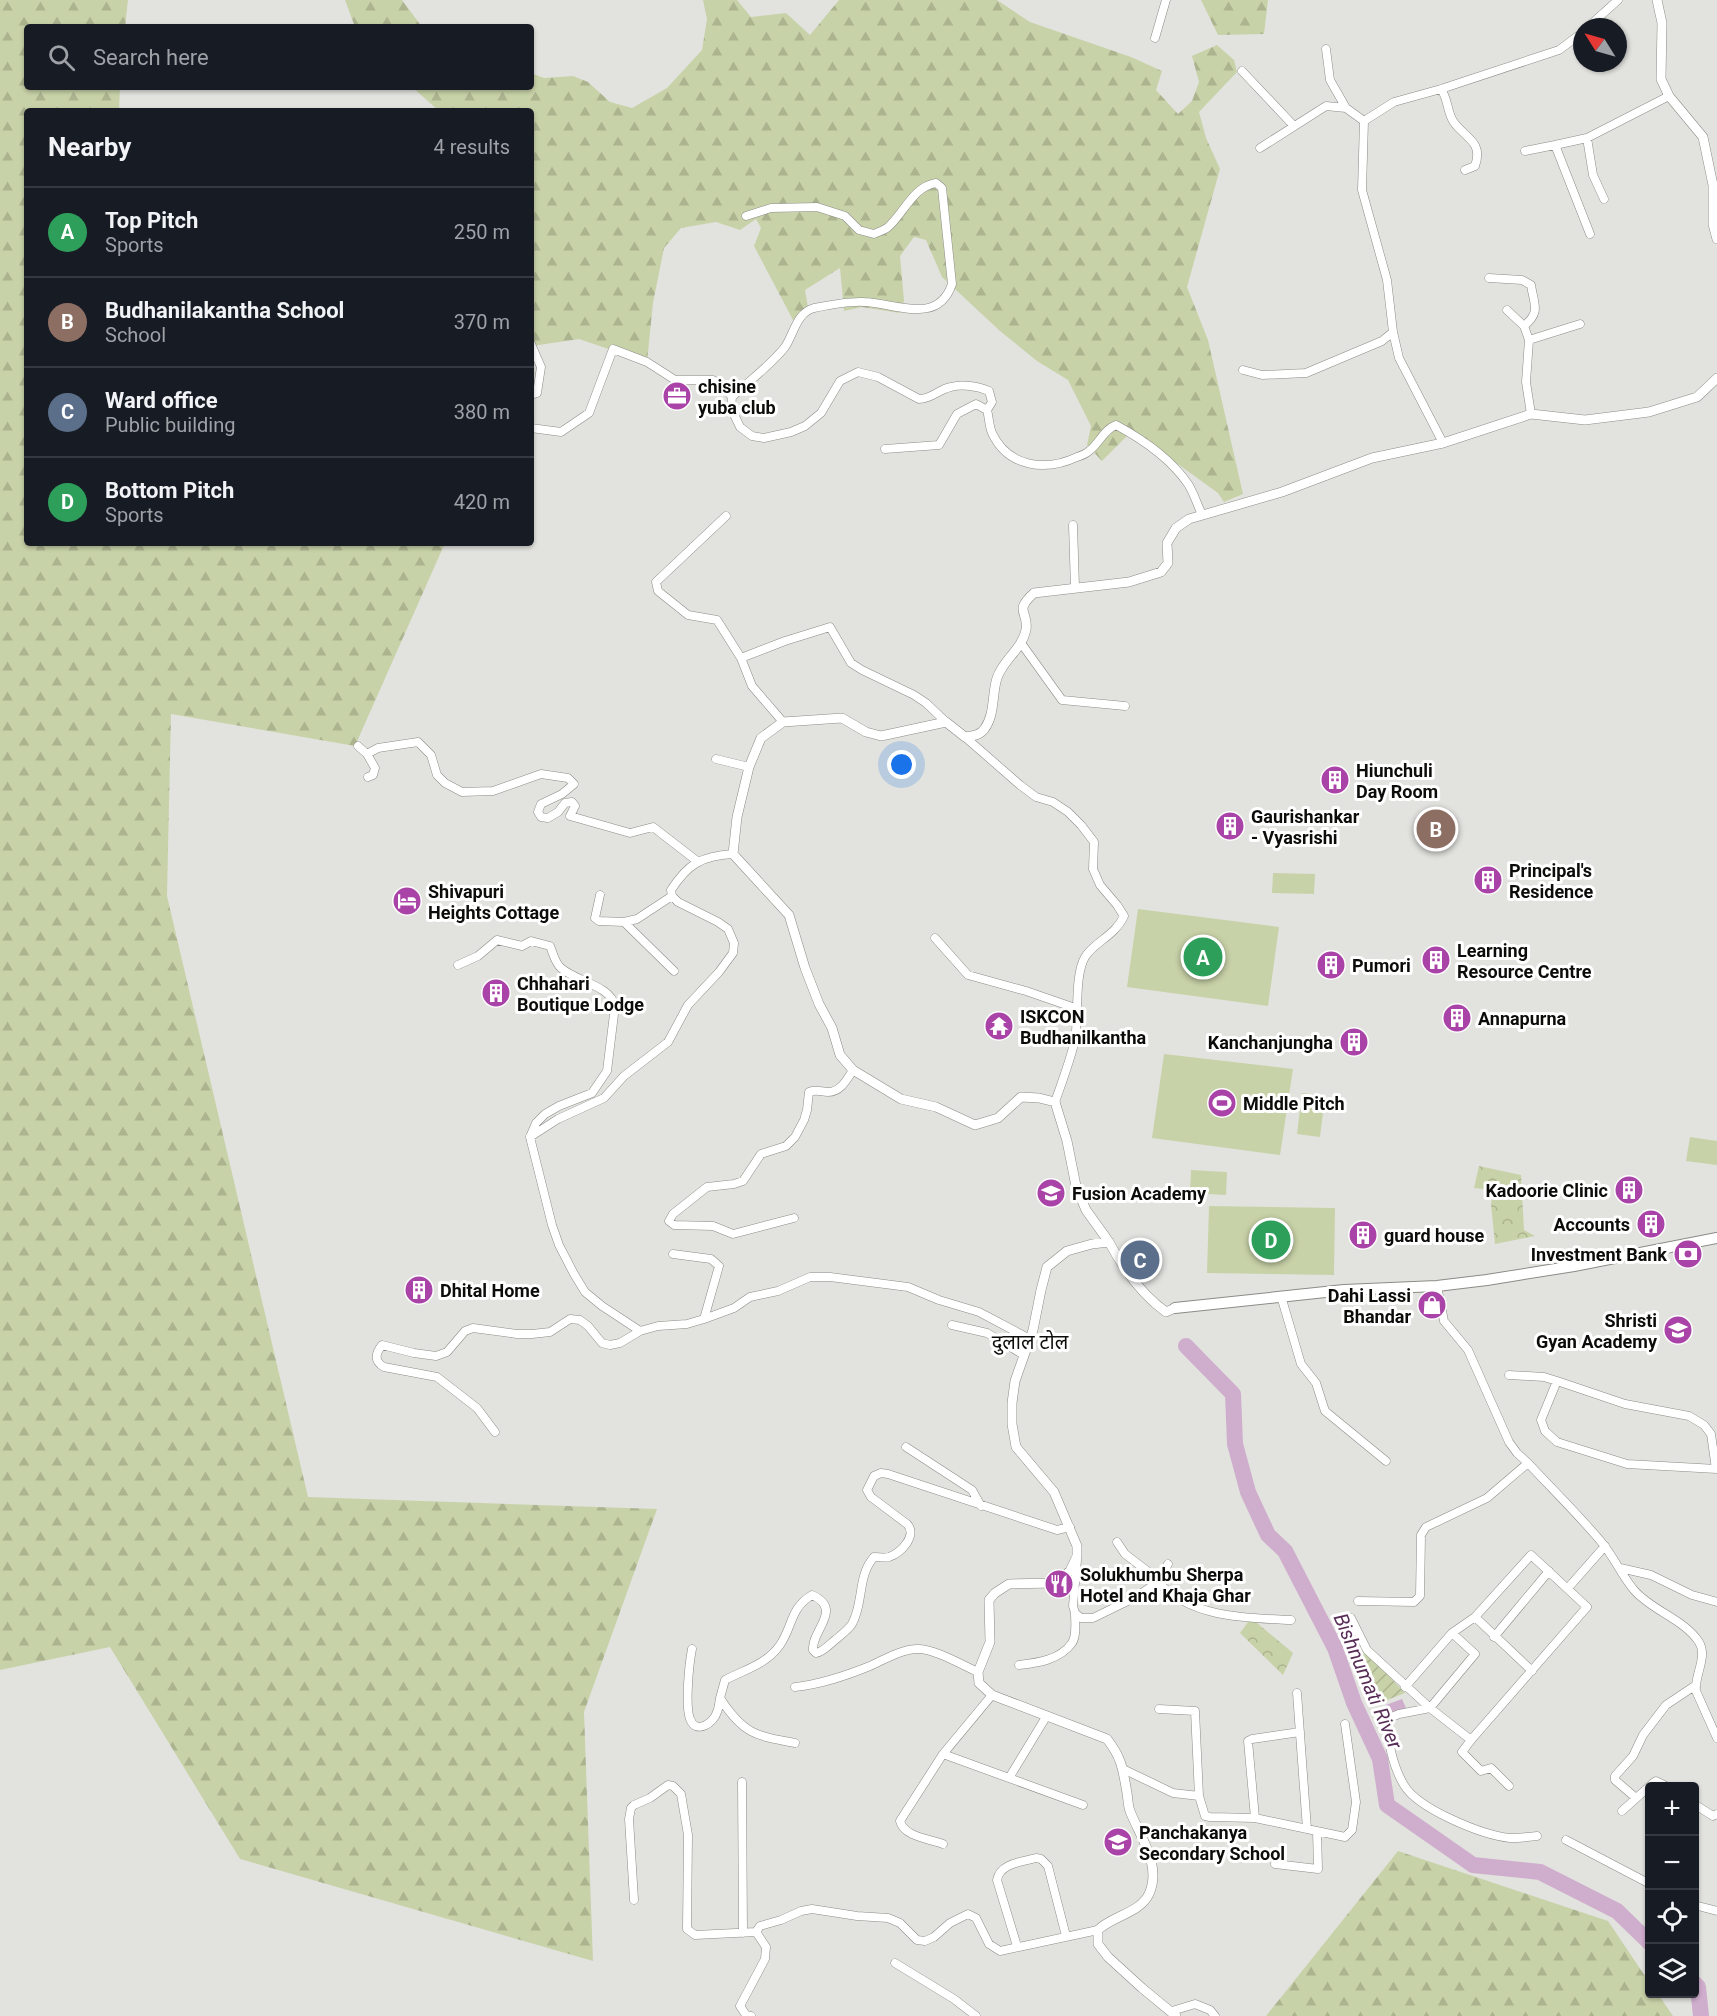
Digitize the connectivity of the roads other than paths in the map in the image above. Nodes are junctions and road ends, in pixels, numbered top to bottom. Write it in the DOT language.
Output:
graph roads {
  1 [pos="1166,0"];
  2 [pos="1618,0"];
  3 [pos="1657,0"];
  4 [pos="1598,18"];
  5 [pos="1155,38"];
  6 [pos="1573,40"];
  7 [pos="1326,49"];
  8 [pos="1242,72"];
  9 [pos="1441,89"];
  10 [pos="1669,96"];
  11 [pos="1346,108"];
  12 [pos="1364,120"];
  13 [pos="1294,126"];
  14 [pos="1587,138"];
  15 [pos="1555,146"];
  16 [pos="1260,148"];
  17 [pos="1525,151"];
  18 [pos="1465,170"];
  19 [pos="1604,199"];
  20 [pos="746,216"];
  21 [pos="1590,234"];
  22 [pos="1717,239"];
  23 [pos="1489,278"];
  24 [pos="1507,310"];
  25 [pos="1580,324"];
  26 [pos="1524,326"];
  27 [pos="1393,332"];
  28 [pos="1529,340"];
  29 [pos="534,351"];
  30 [pos="1243,370"];
  31 [pos="1717,378"];
  32 [pos="534,394"];
  33 [pos="732,397"];
  34 [pos="987,410"];
  35 [pos="1531,414"];
  36 [pos="534,428"];
  37 [pos="1443,443"];
  38 [pos="885,449"];
  39 [pos="1202,514"];
  40 [pos="726,516"];
  41 [pos="1073,525"];
  42 [pos="1075,588"];
  43 [pos="1021,643"];
  44 [pos="741,658"];
  45 [pos="1125,706"];
  46 [pos="783,722"];
  47 [pos="946,722"];
  48 [pos="965,737"];
  49 [pos="358,746"];
  50 [pos="367,754"];
  51 [pos="716,759"];
  52 [pos="749,767"];
  53 [pos="368,777"];
  54 [pos="733,854"];
  55 [pos="697,861"];
  56 [pos="600,895"];
  57 [pos="672,896"];
  58 [pos="624,922"];
  59 [pos="934,938"];
  60 [pos="458,965"];
  61 [pos="674,971"];
  62 [pos="1078,1009"];
  63 [pos="853,1070"];
  64 [pos="1055,1102"];
  65 [pos="530,1137"];
  66 [pos="794,1218"];
  67 [pos="1717,1238"];
  68 [pos="1109,1242"];
  69 [pos="673,1254"];
  70 [pos="1437,1286"];
  71 [pos="1281,1296"];
  72 [pos="1175,1308"];
  73 [pos="704,1319"];
  74 [pos="952,1325"];
  75 [pos="640,1331"];
  76 [pos="1030,1339"];
  77 [pos="1024,1355"];
  78 [pos="1509,1375"];
  79 [pos="1557,1381"];
  80 [pos="495,1431"];
  81 [pos="906,1448"];
  82 [pos="1386,1461"];
  83 [pos="1528,1463"];
  84 [pos="1716,1469"];
  85 [pos="981,1506"];
  86 [pos="1070,1527"];
  87 [pos="1118,1542"];
  88 [pos="1605,1546"];
  89 [pos="1077,1556"];
  90 [pos="1168,1564"];
  91 [pos="1620,1568"];
  92 [pos="1549,1571"];
  93 [pos="1159,1581"];
  94 [pos="1568,1588"];
  95 [pos="1358,1601"];
  96 [pos="1717,1602"];
  97 [pos="1075,1613"];
  98 [pos="1475,1617"];
  99 [pos="1351,1618"];
  100 [pos="1291,1620"];
  101 [pos="1452,1633"];
  102 [pos="1494,1637"];
  103 [pos="692,1649"];
  104 [pos="1019,1665"];
  105 [pos="1532,1671"];
  106 [pos="978,1672"];
  107 [pos="1695,1685"];
  108 [pos="795,1686"];
  109 [pos="1405,1687"];
  110 [pos="1297,1694"];
  111 [pos="992,1695"];
  112 [pos="720,1698"];
  113 [pos="1430,1708"];
  114 [pos="1160,1709"];
  115 [pos="1046,1717"];
  116 [pos="1345,1724"];
  117 [pos="1300,1732"];
  118 [pos="1717,1738"];
  119 [pos="1471,1740"];
  120 [pos="795,1743"];
  121 [pos="943,1754"];
  122 [pos="1123,1769"];
  123 [pos="1009,1778"];
  124 [pos="742,1782"];
  125 [pos="1509,1786"];
  126 [pos="1645,1790"];
  127 [pos="1199,1796"];
  128 [pos="1636,1798"];
  129 [pos="1083,1805"];
  130 [pos="1699,1807"];
  131 [pos="1622,1811"];
  132 [pos="1717,1815"];
  133 [pos="1255,1818"];
  134 [pos="1307,1828"];
  135 [pos="1317,1831"];
  136 [pos="1538,1836"];
  137 [pos="1566,1840"];
  138 [pos="943,1844"];
  139 [pos="1275,1864"];
  140 [pos="1645,1881"];
  141 [pos="634,1900"];
  142 [pos="1699,1906"];
  143 [pos="1717,1911"];
  144 [pos="1098,1930"];
  145 [pos="743,1932"];
  146 [pos="756,1932"];
  147 [pos="1066,1936"];
  148 [pos="1017,1946"];
  149 [pos="895,1963"];
  150 [pos="1174,2014"];
  151 [pos="751,2016"];
  152 [pos="976,2016"];
  153 [pos="1215,2016"];
  1 -- 5 [label="street"];
  2 -- 4 [label="street"];
  3 -- 10 [label="street"];
  6 -- 9 [label="street"];
  7 -- 11 [label="street"];
  8 -- 13 [label="street"];
  9 -- 12 [label="street"];
  9 -- 18 [label="street"];
  10 -- 14 [label="street"];
  10 -- 22 [label="street"];
  11 -- 12 [label="street"];
  11 -- 13 [label="street"];
  12 -- 27 [label="street"];
  13 -- 16 [label="street"];
  14 -- 15 [label="street"];
  14 -- 19 [label="street"];
  15 -- 17 [label="street"];
  15 -- 21 [label="street"];
  20 -- 33 [label="street"];
  23 -- 26 [label="street"];
  24 -- 26 [label="street"];
  25 -- 28 [label="street"];
  26 -- 28 [label="street"];
  27 -- 30 [label="street"];
  27 -- 37 [label="street"];
  28 -- 35 [label="street"];
  29 -- 32 [label="street"];
  31 -- 35 [label="street"];
  33 -- 34 [label="street"];
  33 -- 36 [label="street"];
  34 -- 38 [label="street"];
  34 -- 39 [label="street"];
  35 -- 37 [label="street"];
  37 -- 39 [label="street"];
  39 -- 42 [label="street"];
  40 -- 44 [label="street"];
  41 -- 42 [label="street"];
  42 -- 43 [label="street"];
  43 -- 45 [label="street"];
  43 -- 48 [label="street"];
  44 -- 46 [label="street"];
  44 -- 47 [label="street"];
  46 -- 47 [label="street"];
  46 -- 52 [label="street"];
  47 -- 48 [label="street"];
  48 -- 62 [label="street"];
  49 -- 50 [label="street"];
  50 -- 53 [label="street"];
  50 -- 55 [label="street"];
  51 -- 52 [label="street"];
  52 -- 54 [label="street"];
  54 -- 55 [label="street"];
  54 -- 63 [label="street"];
  55 -- 57 [label="street"];
  56 -- 58 [label="street"];
  57 -- 58 [label="street"];
  57 -- 65 [label="street"];
  58 -- 61 [label="street"];
  59 -- 62 [label="street"];
  60 -- 65 [label="street"];
  62 -- 64 [label="street"];
  63 -- 64 [label="street"];
  63 -- 66 [label="street"];
  64 -- 68 [label="street"];
  65 -- 75 [label="street"];
  67 -- 70 [label="main road"];
  68 -- 72 [label="street"];
  68 -- 76 [label="street"];
  69 -- 73 [label="street"];
  70 -- 71 [label="main road"];
  70 -- 83 [label="street"];
  71 -- 72 [label="main road"];
  71 -- 82 [label="street"];
  73 -- 75 [label="street"];
  73 -- 76 [label="street"];
  74 -- 77 [label="street"];
  75 -- 80 [label="street"];
  76 -- 77 [label="street"];
  77 -- 86 [label="street"];
  78 -- 79 [label="street"];
  79 -- 84 [label="street"];
  79 -- 84 [label="street"];
  81 -- 85 [label="street"];
  83 -- 88 [label="street"];
  83 -- 95 [label="street"];
  85 -- 86 [label="street"];
  85 -- 112 [label="street"];
  86 -- 89 [label="street"];
  87 -- 93 [label="street"];
  88 -- 91 [label="street"];
  88 -- 94 [label="street"];
  89 -- 97 [label="street"];
  89 -- 106 [label="street"];
  90 -- 93 [label="street"];
  91 -- 96 [label="street"];
  91 -- 107 [label="street"];
  92 -- 94 [label="street"];
  92 -- 98 [label="street"];
  92 -- 102 [label="street"];
  93 -- 97 [label="street"];
  93 -- 100 [label="street"];
  94 -- 105 [label="street"];
  97 -- 104 [label="street"];
  98 -- 101 [label="street"];
  98 -- 102 [label="street"];
  99 -- 109 [label="street"];
  101 -- 109 [label="street"];
  101 -- 113 [label="street"];
  102 -- 105 [label="street"];
  103 -- 112 [label="street"];
  105 -- 119 [label="street"];
  106 -- 108 [label="street"];
  106 -- 111 [label="street"];
  107 -- 118 [label="street"];
  107 -- 128 [label="street"];
  109 -- 113 [label="street"];
  110 -- 117 [label="street"];
  111 -- 115 [label="street"];
  111 -- 121 [label="street"];
  112 -- 120 [label="street"];
  113 -- 119 [label="street"];
  113 -- 136 [label="street"];
  114 -- 127 [label="street"];
  115 -- 122 [label="street"];
  115 -- 123 [label="street"];
  116 -- 135 [label="street"];
  117 -- 133 [label="street"];
  117 -- 134 [label="street"];
  119 -- 125 [label="street"];
  121 -- 123 [label="street"];
  121 -- 138 [label="street"];
  122 -- 127 [label="street"];
  122 -- 144 [label="street"];
  123 -- 129 [label="street"];
  124 -- 145 [label="street"];
  126 -- 128 [label="street"];
  127 -- 133 [label="street"];
  128 -- 131 [label="street"];
  130 -- 132 [label="street"];
  133 -- 134 [label="street"];
  134 -- 135 [label="street"];
  135 -- 139 [label="street"];
  137 -- 140 [label="street"];
  141 -- 145 [label="street"];
  142 -- 143 [label="street"];
  144 -- 147 [label="street"];
  144 -- 150 [label="street"];
  145 -- 146 [label="street"];
  146 -- 148 [label="street"];
  146 -- 151 [label="street"];
  147 -- 148 [label="street"];
  147 -- 148 [label="street"];
  149 -- 152 [label="street"];
  150 -- 153 [label="street"];
}
